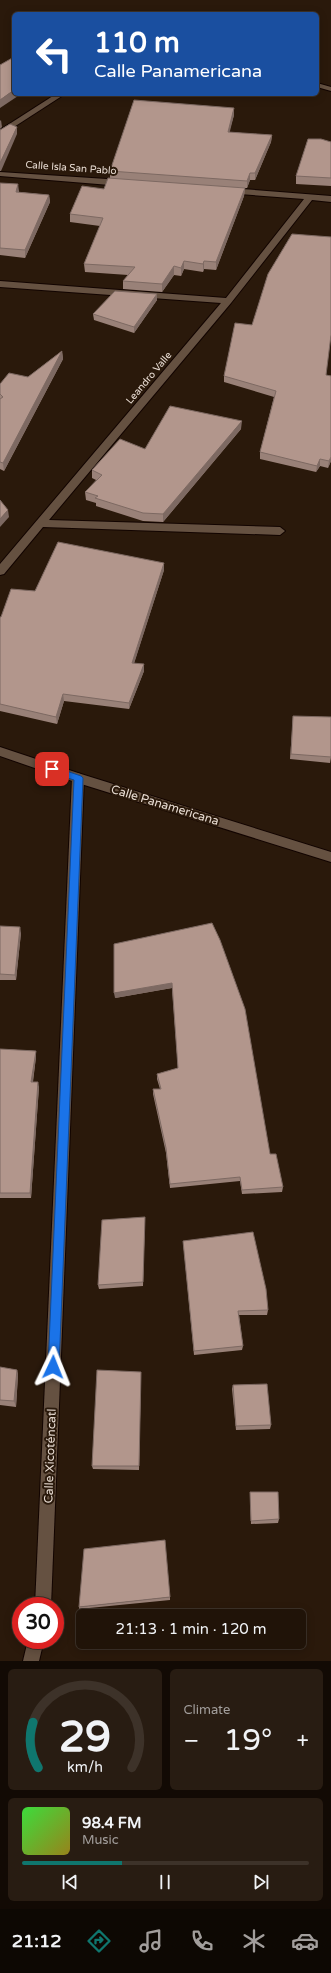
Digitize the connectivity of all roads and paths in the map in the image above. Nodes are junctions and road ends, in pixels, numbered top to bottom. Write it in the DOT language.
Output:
graph roads {
  1 [pos="319,86"];
  2 [pos="331,89"];
  3 [pos="58,96"];
  4 [pos="0,134"];
  5 [pos="0,174"];
  6 [pos="127,183"];
  7 [pos="223,190"];
  8 [pos="310,196"];
  9 [pos="331,199"];
  10 [pos="0,284"];
  11 [pos="228,301"];
  12 [pos="42,523"];
  13 [pos="280,531"];
  14 [pos="0,571"];
  15 [pos="0,751"];
  16 [pos="78,778"];
  17 [pos="331,857"];
  18 [pos="43,1597"];
  19 [pos="34,1649"];
  20 [pos="31,1661"];
  1 -- 2 [label="street"];
  3 -- 4 [label="street"];
  5 -- 6 [label="street, Calle Isla San Pablo"];
  7 -- 8 [label="street"];
  8 -- 9 [label="street"];
  8 -- 11 [label="street, Leandro Valle"];
  10 -- 11 [label="street"];
  11 -- 12 [label="street, Leandro Valle"];
  12 -- 13 [label="street"];
  12 -- 14 [label="street, Leandro Valle"];
  15 -- 16 [label="street, Calle Panamericana"];
  16 -- 17 [label="street, Calle Panamericana"];
  16 -- 18 [label="street, Calle Xicoténcatl"];
  19 -- 20 [label="street"];
}
